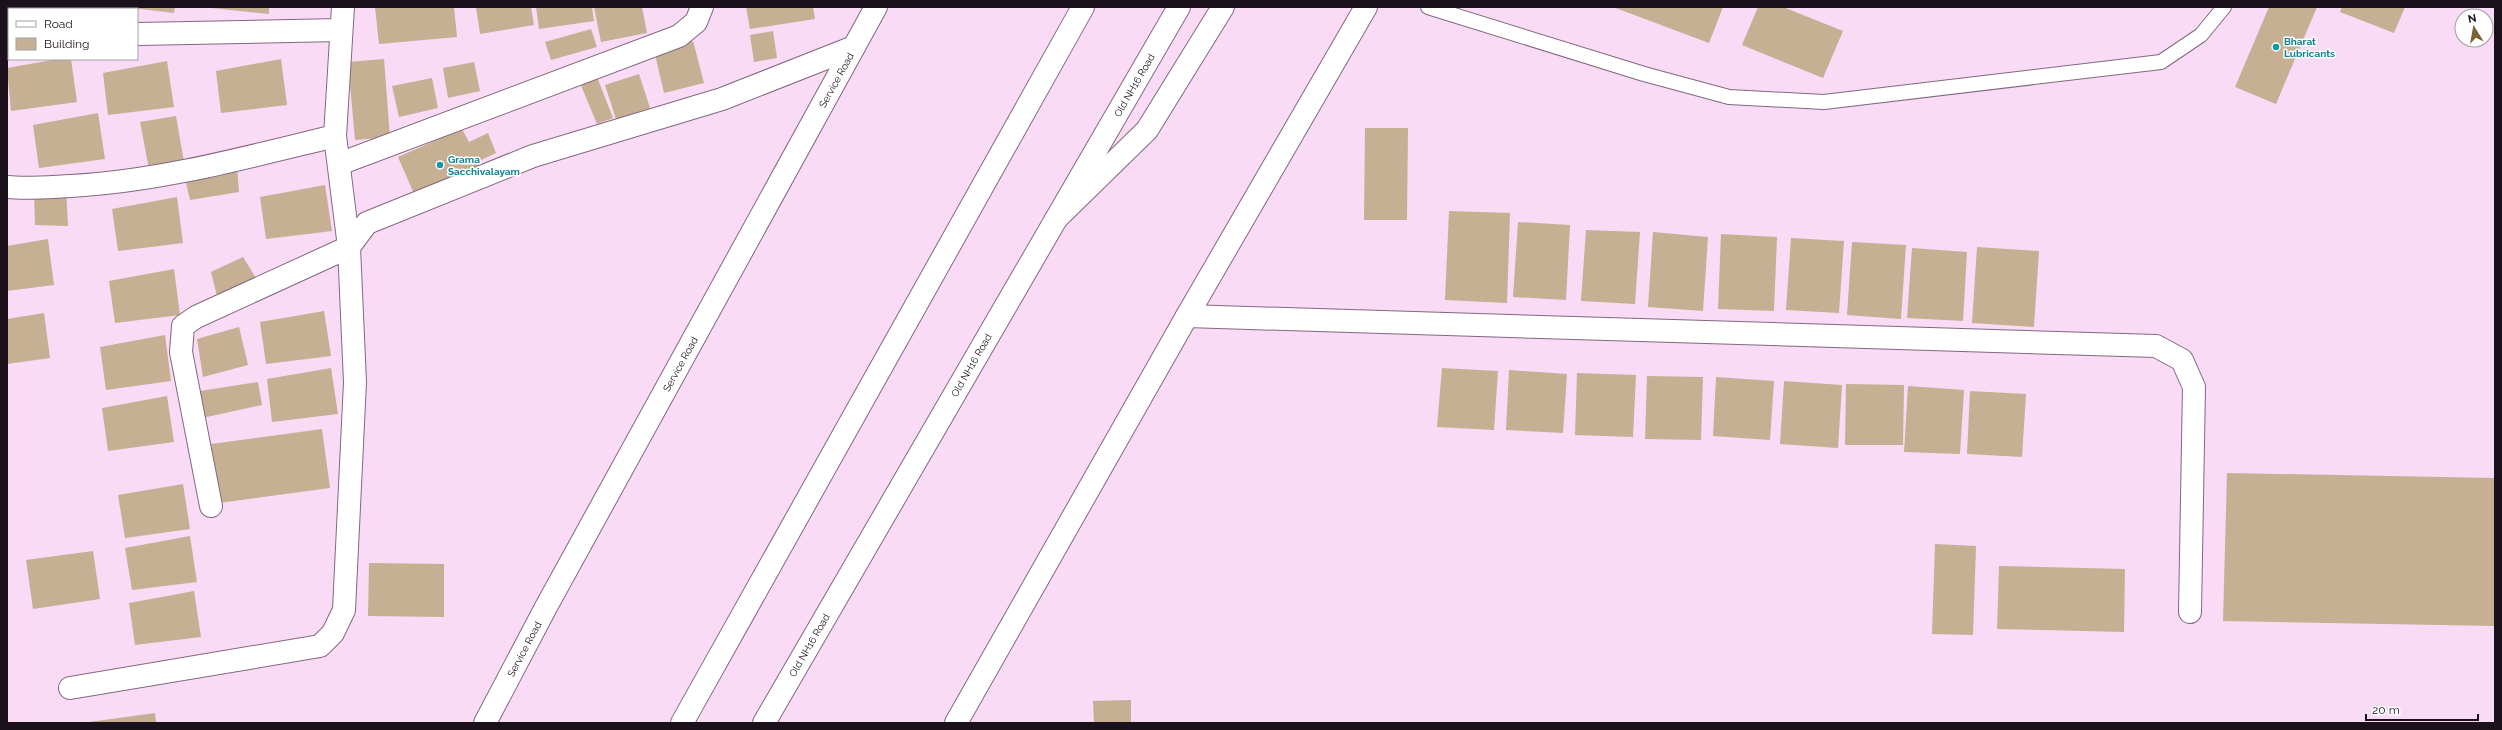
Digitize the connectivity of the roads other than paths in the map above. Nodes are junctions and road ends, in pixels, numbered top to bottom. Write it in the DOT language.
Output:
graph roads {
  1 [pos="343,7"];
  2 [pos="702,7"];
  3 [pos="876,7"];
  4 [pos="1083,7"];
  5 [pos="1179,7"];
  6 [pos="1223,7"];
  7 [pos="1366,7"];
  8 [pos="1428,7"];
  9 [pos="2224,7"];
  10 [pos="340,30"];
  11 [pos="138,34"];
  12 [pos="854,47"];
  13 [pos="335,136"];
  14 [pos="339,164"];
  15 [pos="7,187"];
  16 [pos="1056,219"];
  17 [pos="349,247"];
  18 [pos="1187,316"];
  19 [pos="211,506"];
  20 [pos="2190,612"];
  21 [pos="70,688"];
  22 [pos="485,723"];
  23 [pos="682,723"];
  24 [pos="764,723"];
  25 [pos="956,723"];
  1 -- 10 [label="main road"];
  2 -- 14 [label="main road"];
  3 -- 12 [label="main road, Service Road"];
  4 -- 23 [label="main road"];
  5 -- 16 [label="main road, Old NH16 Road"];
  6 -- 16 [label="main road"];
  7 -- 18 [label="main road"];
  8 -- 9 [label="lane"];
  10 -- 11 [label="main road"];
  10 -- 13 [label="main road"];
  12 -- 17 [label="main road"];
  12 -- 22 [label="main road, Service Road"];
  13 -- 14 [label="main road"];
  13 -- 15 [label="main road"];
  14 -- 17 [label="main road"];
  16 -- 24 [label="main road, Old NH16 Road"];
  17 -- 19 [label="main road"];
  17 -- 21 [label="main road"];
  18 -- 20 [label="main road"];
  18 -- 25 [label="main road"];
}
